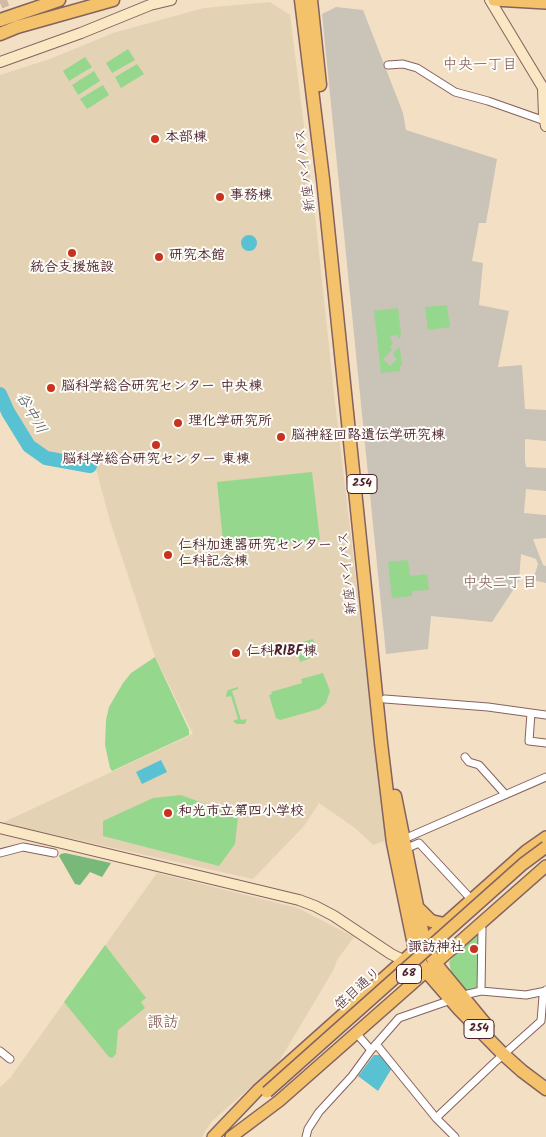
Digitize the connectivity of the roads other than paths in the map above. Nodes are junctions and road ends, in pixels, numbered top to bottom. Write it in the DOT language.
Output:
graph roads {
  1 [pos="59,0"];
  2 [pos="113,0"];
  3 [pos="170,0"];
  4 [pos="301,0"];
  5 [pos="311,0"];
  6 [pos="490,0"];
  7 [pos="494,0"];
  8 [pos="546,3"];
  9 [pos="0,20"];
  10 [pos="0,34"];
  11 [pos="0,62"];
  12 [pos="388,65"];
  13 [pos="545,88"];
  14 [pos="545,124"];
  15 [pos="385,699"];
  16 [pos="531,713"];
  17 [pos="546,714"];
  18 [pos="546,743"];
  19 [pos="465,757"];
  20 [pos="546,777"];
  21 [pos="505,794"];
  22 [pos="0,828"];
  23 [pos="546,837"];
  24 [pos="405,844"];
  25 [pos="546,847"];
  26 [pos="0,853"];
  27 [pos="54,853"];
  28 [pos="546,856"];
  29 [pos="546,866"];
  30 [pos="471,899"];
  31 [pos="418,908"];
  32 [pos="444,924"];
  33 [pos="479,924"];
  34 [pos="420,945"];
  35 [pos="403,960"];
  36 [pos="427,965"];
  37 [pos="383,979"];
  38 [pos="481,991"];
  39 [pos="546,991"];
  40 [pos="399,995"];
  41 [pos="457,998"];
  42 [pos="356,1033"];
  43 [pos="374,1047"];
  44 [pos="0,1051"];
  45 [pos="506,1052"];
  46 [pos="10,1058"];
  47 [pos="546,1080"];
  48 [pos="546,1089"];
  49 [pos="271,1094"];
  50 [pos="436,1118"];
  51 [pos="215,1137"];
  52 [pos="231,1137"];
  53 [pos="306,1137"];
  54 [pos="455,1137"];
  1 -- 9 [label="highway"];
  2 -- 10 [label="highway"];
  3 -- 11 [label="street"];
  4 -- 34 [label="highway, 新座バイパス / 254"];
  5 -- 15 [label="highway, 新座バイパス / 254"];
  6 -- 13 [label="street"];
  7 -- 8 [label="main road"];
  12 -- 14 [label="street"];
  13 -- 14 [label="street"];
  15 -- 16 [label="street"];
  15 -- 24 [label="highway, 新座バイパス / 254"];
  16 -- 17 [label="street"];
  16 -- 18 [label="street"];
  19 -- 21 [label="street"];
  20 -- 21 [label="street"];
  21 -- 24 [label="street"];
  22 -- 35 [label="street"];
  23 -- 30 [label="main road"];
  24 -- 30 [label="street"];
  24 -- 31 [label="highway, 新座バイパス / 254"];
  25 -- 49 [label="main road, 笹目通り / 68, bridge"];
  26 -- 27 [label="street"];
  28 -- 49 [label="main road, 笹目通り / 68"];
  29 -- 33 [label="main road"];
  30 -- 32 [label="main road"];
  31 -- 32 [label="highway"];
  31 -- 34 [label="highway, 新座バイパス / 254"];
  32 -- 34 [label="main road"];
  33 -- 36 [label="main road"];
  33 -- 38 [label="street"];
  34 -- 35 [label="main road"];
  34 -- 36 [label="highway, 新座バイパス / 254"];
  35 -- 36 [label="street"];
  35 -- 37 [label="main road"];
  36 -- 40 [label="main road"];
  36 -- 41 [label="highway, 新座バイパス / 254"];
  37 -- 40 [label="main road"];
  37 -- 51 [label="main road"];
  38 -- 39 [label="street"];
  38 -- 41 [label="street"];
  39 -- 45 [label="street"];
  40 -- 42 [label="main road"];
  41 -- 43 [label="street"];
  41 -- 45 [label="highway, 新座バイパス / 254"];
  42 -- 43 [label="street"];
  42 -- 52 [label="main road"];
  43 -- 50 [label="street"];
  43 -- 53 [label="street"];
  44 -- 46 [label="street"];
  45 -- 47 [label="highway, 新座バイパス / 254"];
  45 -- 48 [label="highway, 新座バイパス / 254"];
  45 -- 50 [label="street"];
  49 -- 51 [label="main road, 笹目通り / 68"];
  49 -- 52 [label="main road, 笹目通り / 68"];
  50 -- 54 [label="street"];
}
